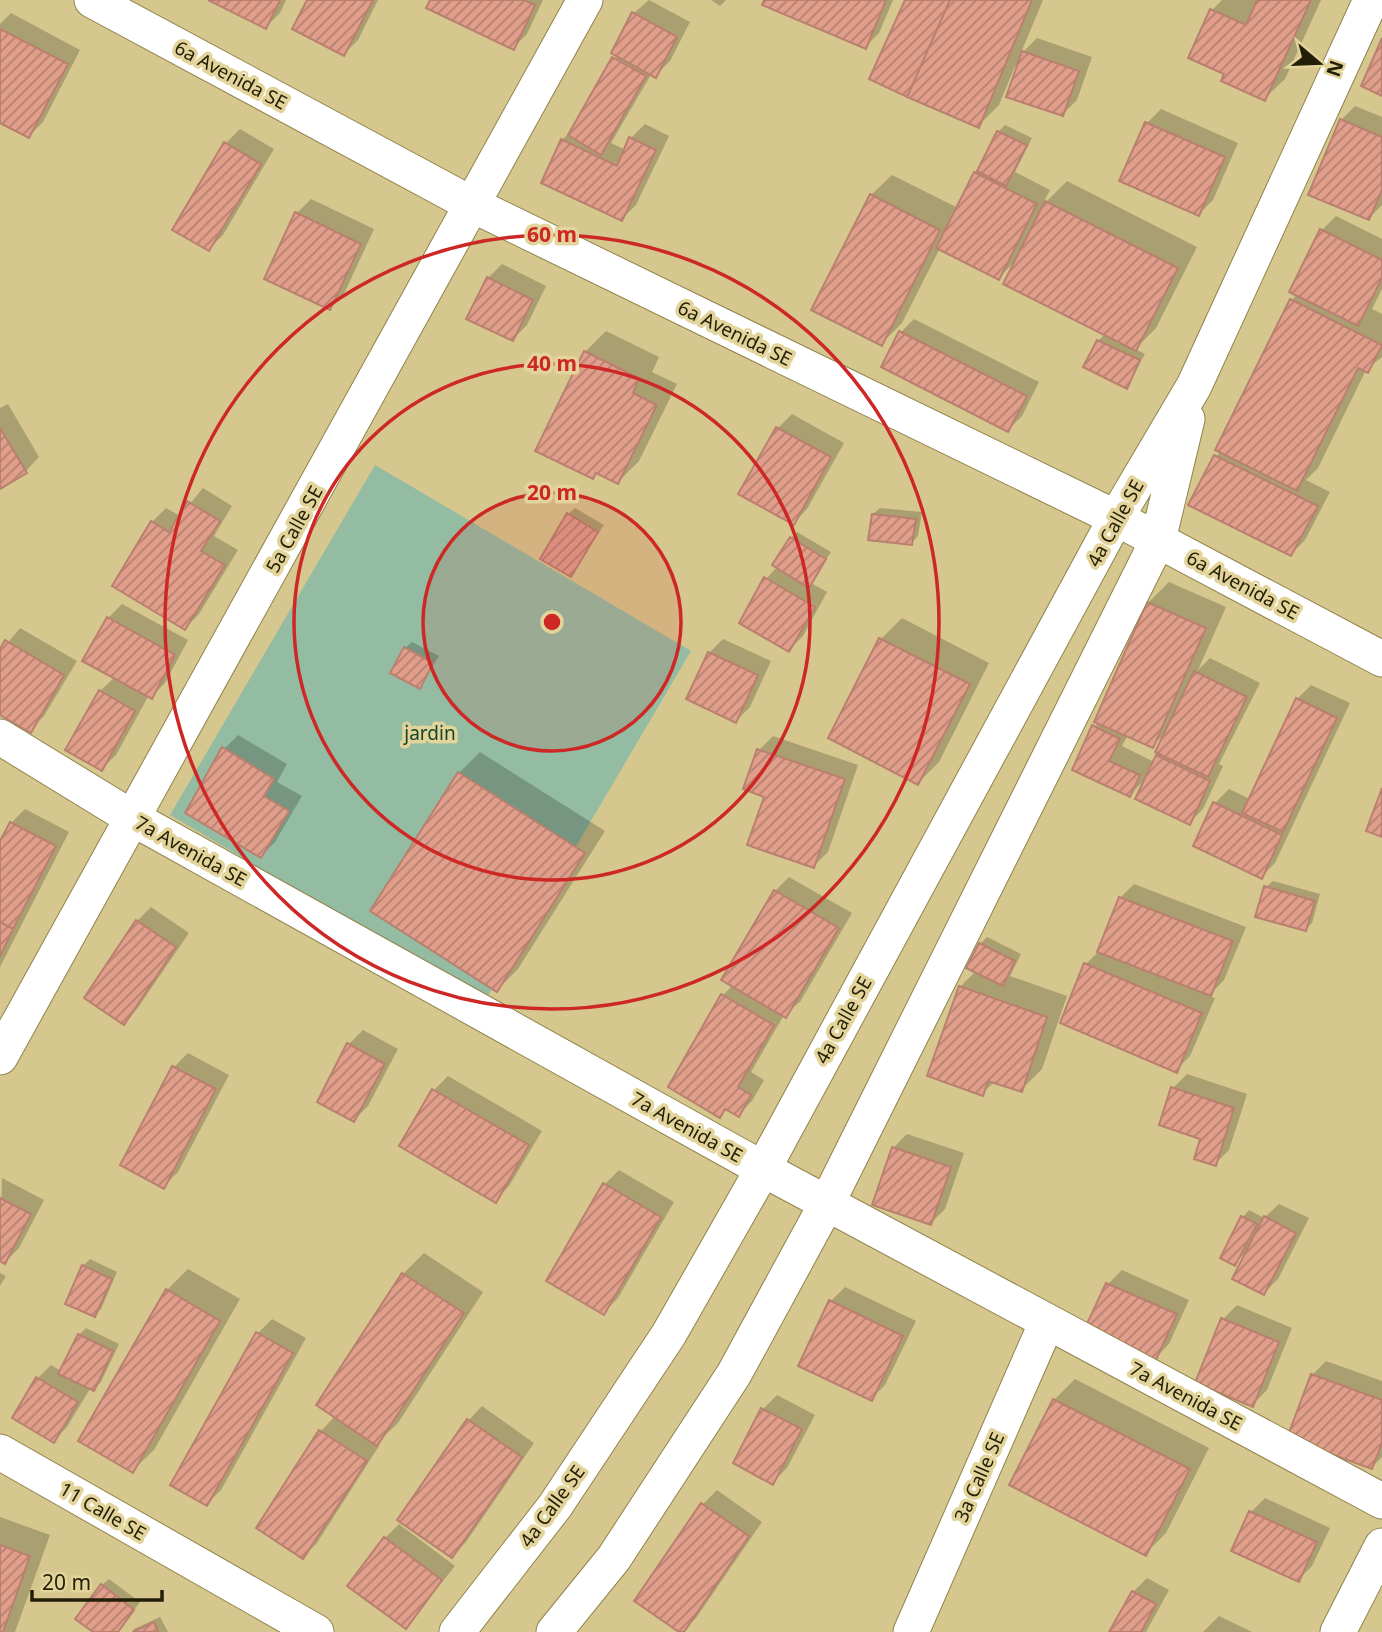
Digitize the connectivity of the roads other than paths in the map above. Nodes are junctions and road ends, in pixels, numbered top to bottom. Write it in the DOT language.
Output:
graph roads {
  1 [pos="92,0"];
  2 [pos="585,0"];
  3 [pos="1371,0"];
  4 [pos="473,205"];
  5 [pos="1194,386"];
  6 [pos="1116,518"];
  7 [pos="1158,540"];
  8 [pos="1382,659"];
  9 [pos="0,737"];
  10 [pos="134,820"];
  11 [pos="0,1057"];
  12 [pos="763,1169"];
  13 [pos="827,1203"];
  14 [pos="1047,1322"];
  15 [pos="0,1452"];
  16 [pos="1382,1502"];
  17 [pos="1382,1546"];
  18 [pos="316,1632"];
  19 [pos="457,1632"];
  20 [pos="554,1632"];
  21 [pos="911,1632"];
  22 [pos="1338,1632"];
  1 -- 4 [label="street, 6a Avenida SE"];
  2 -- 4 [label="street, 5a Calle SE"];
  3 -- 5 [label="street, 4a Calle SE"];
  4 -- 6 [label="street, 6a Avenida SE"];
  4 -- 10 [label="street, 5a Calle SE"];
  5 -- 6 [label="street, 4a Calle SE"];
  5 -- 7 [label="street, 4a Calle SE"];
  6 -- 7 [label="street, 6a Avenida SE"];
  6 -- 12 [label="street, 4a Calle SE"];
  7 -- 8 [label="street, 6a Avenida SE"];
  7 -- 13 [label="street, 4a Calle SE"];
  9 -- 10 [label="street, 7a Avenida SE"];
  10 -- 11 [label="street, 5a Calle SE"];
  10 -- 12 [label="street, 7a Avenida SE"];
  12 -- 13 [label="street, 7a Avenida SE"];
  12 -- 19 [label="street, 4a Calle SE"];
  13 -- 14 [label="street, 7a Avenida SE"];
  13 -- 20 [label="street, 4a Calle SE"];
  14 -- 16 [label="street, 7a Avenida SE"];
  14 -- 21 [label="street, 3a Calle SE"];
  15 -- 18 [label="street, 11 Calle SE"];
  17 -- 22 [label="street"];
}
